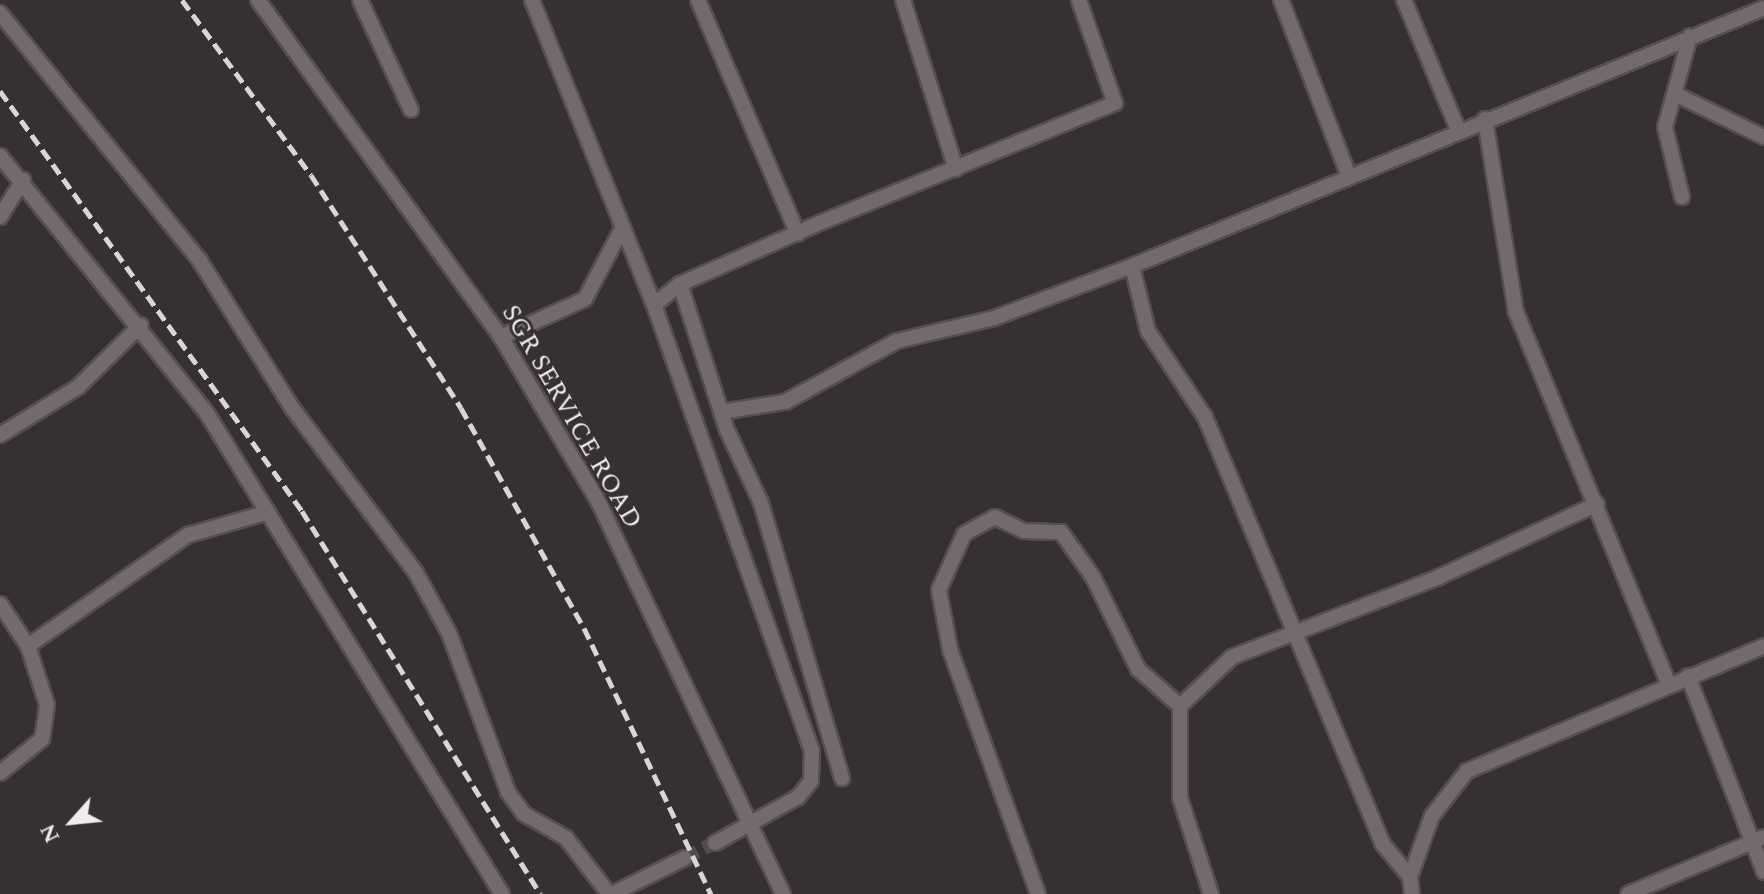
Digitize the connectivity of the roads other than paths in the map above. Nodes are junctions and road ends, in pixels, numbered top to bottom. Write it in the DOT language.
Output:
graph roads {
  1 [pos="258,0"];
  2 [pos="360,0"];
  3 [pos="532,0"];
  4 [pos="698,0"];
  5 [pos="903,0"];
  6 [pos="1079,0"];
  7 [pos="1281,0"];
  8 [pos="1404,0"];
  9 [pos="1764,8"];
  10 [pos="0,13"];
  11 [pos="1690,36"];
  12 [pos="1677,95"];
  13 [pos="411,110"];
  14 [pos="1485,119"];
  15 [pos="1458,130"];
  16 [pos="1764,137"];
  17 [pos="0,156"];
  18 [pos="956,169"];
  19 [pos="1349,176"];
  20 [pos="23,180"];
  21 [pos="1682,197"];
  22 [pos="0,217"];
  23 [pos="623,227"];
  24 [pos="798,234"];
  25 [pos="1132,266"];
  26 [pos="680,284"];
  27 [pos="654,305"];
  28 [pos="141,325"];
  29 [pos="501,337"];
  30 [pos="721,412"];
  31 [pos="0,435"];
  32 [pos="1597,504"];
  33 [pos="268,512"];
  34 [pos="0,604"];
  35 [pos="1289,633"];
  36 [pos="28,646"];
  37 [pos="1764,646"];
  38 [pos="1688,676"];
  39 [pos="1668,683"];
  40 [pos="1180,706"];
  41 [pos="0,773"];
  42 [pos="842,778"];
  43 [pos="752,825"];
  44 [pos="1758,840"];
  45 [pos="715,843"];
  46 [pos="685,858"];
  47 [pos="1764,872"];
  48 [pos="1410,877"];
  49 [pos="502,894"];
  50 [pos="610,894"];
  51 [pos="783,894"];
  52 [pos="1038,894"];
  53 [pos="1211,894"];
  54 [pos="1412,894"];
  55 [pos="1628,894"];
  1 -- 29 [label="street, SGR SERVICE ROAD"];
  2 -- 13 [label="street"];
  3 -- 23 [label="street"];
  4 -- 24 [label="street"];
  5 -- 18 [label="street"];
  6 -- 18 [label="street"];
  7 -- 19 [label="street"];
  8 -- 15 [label="street"];
  9 -- 11 [label="street"];
  10 -- 50 [label="street"];
  11 -- 12 [label="street"];
  11 -- 14 [label="street"];
  12 -- 16 [label="street"];
  12 -- 21 [label="street"];
  14 -- 15 [label="street"];
  14 -- 32 [label="street"];
  15 -- 19 [label="street"];
  17 -- 20 [label="street"];
  18 -- 24 [label="street"];
  19 -- 25 [label="street"];
  20 -- 22 [label="street"];
  20 -- 28 [label="street"];
  23 -- 27 [label="street"];
  23 -- 29 [label="street"];
  24 -- 26 [label="street"];
  25 -- 30 [label="street"];
  25 -- 35 [label="street"];
  26 -- 27 [label="street"];
  26 -- 30 [label="street"];
  27 -- 43 [label="street"];
  28 -- 31 [label="street"];
  28 -- 33 [label="street"];
  29 -- 43 [label="street, SGR SERVICE ROAD"];
  30 -- 42 [label="street"];
  32 -- 35 [label="street"];
  32 -- 39 [label="street"];
  33 -- 36 [label="street"];
  33 -- 49 [label="street"];
  34 -- 36 [label="street"];
  35 -- 40 [label="street"];
  35 -- 48 [label="street"];
  36 -- 41 [label="street"];
  37 -- 38 [label="street"];
  38 -- 39 [label="street"];
  38 -- 44 [label="street"];
  39 -- 48 [label="street"];
  40 -- 52 [label="street"];
  40 -- 53 [label="street"];
  43 -- 45 [label="street"];
  43 -- 51 [label="street, SGR SERVICE ROAD"];
  44 -- 47 [label="street"];
  44 -- 55 [label="street"];
  46 -- 50 [label="street"];
  48 -- 54 [label="street"];
}
